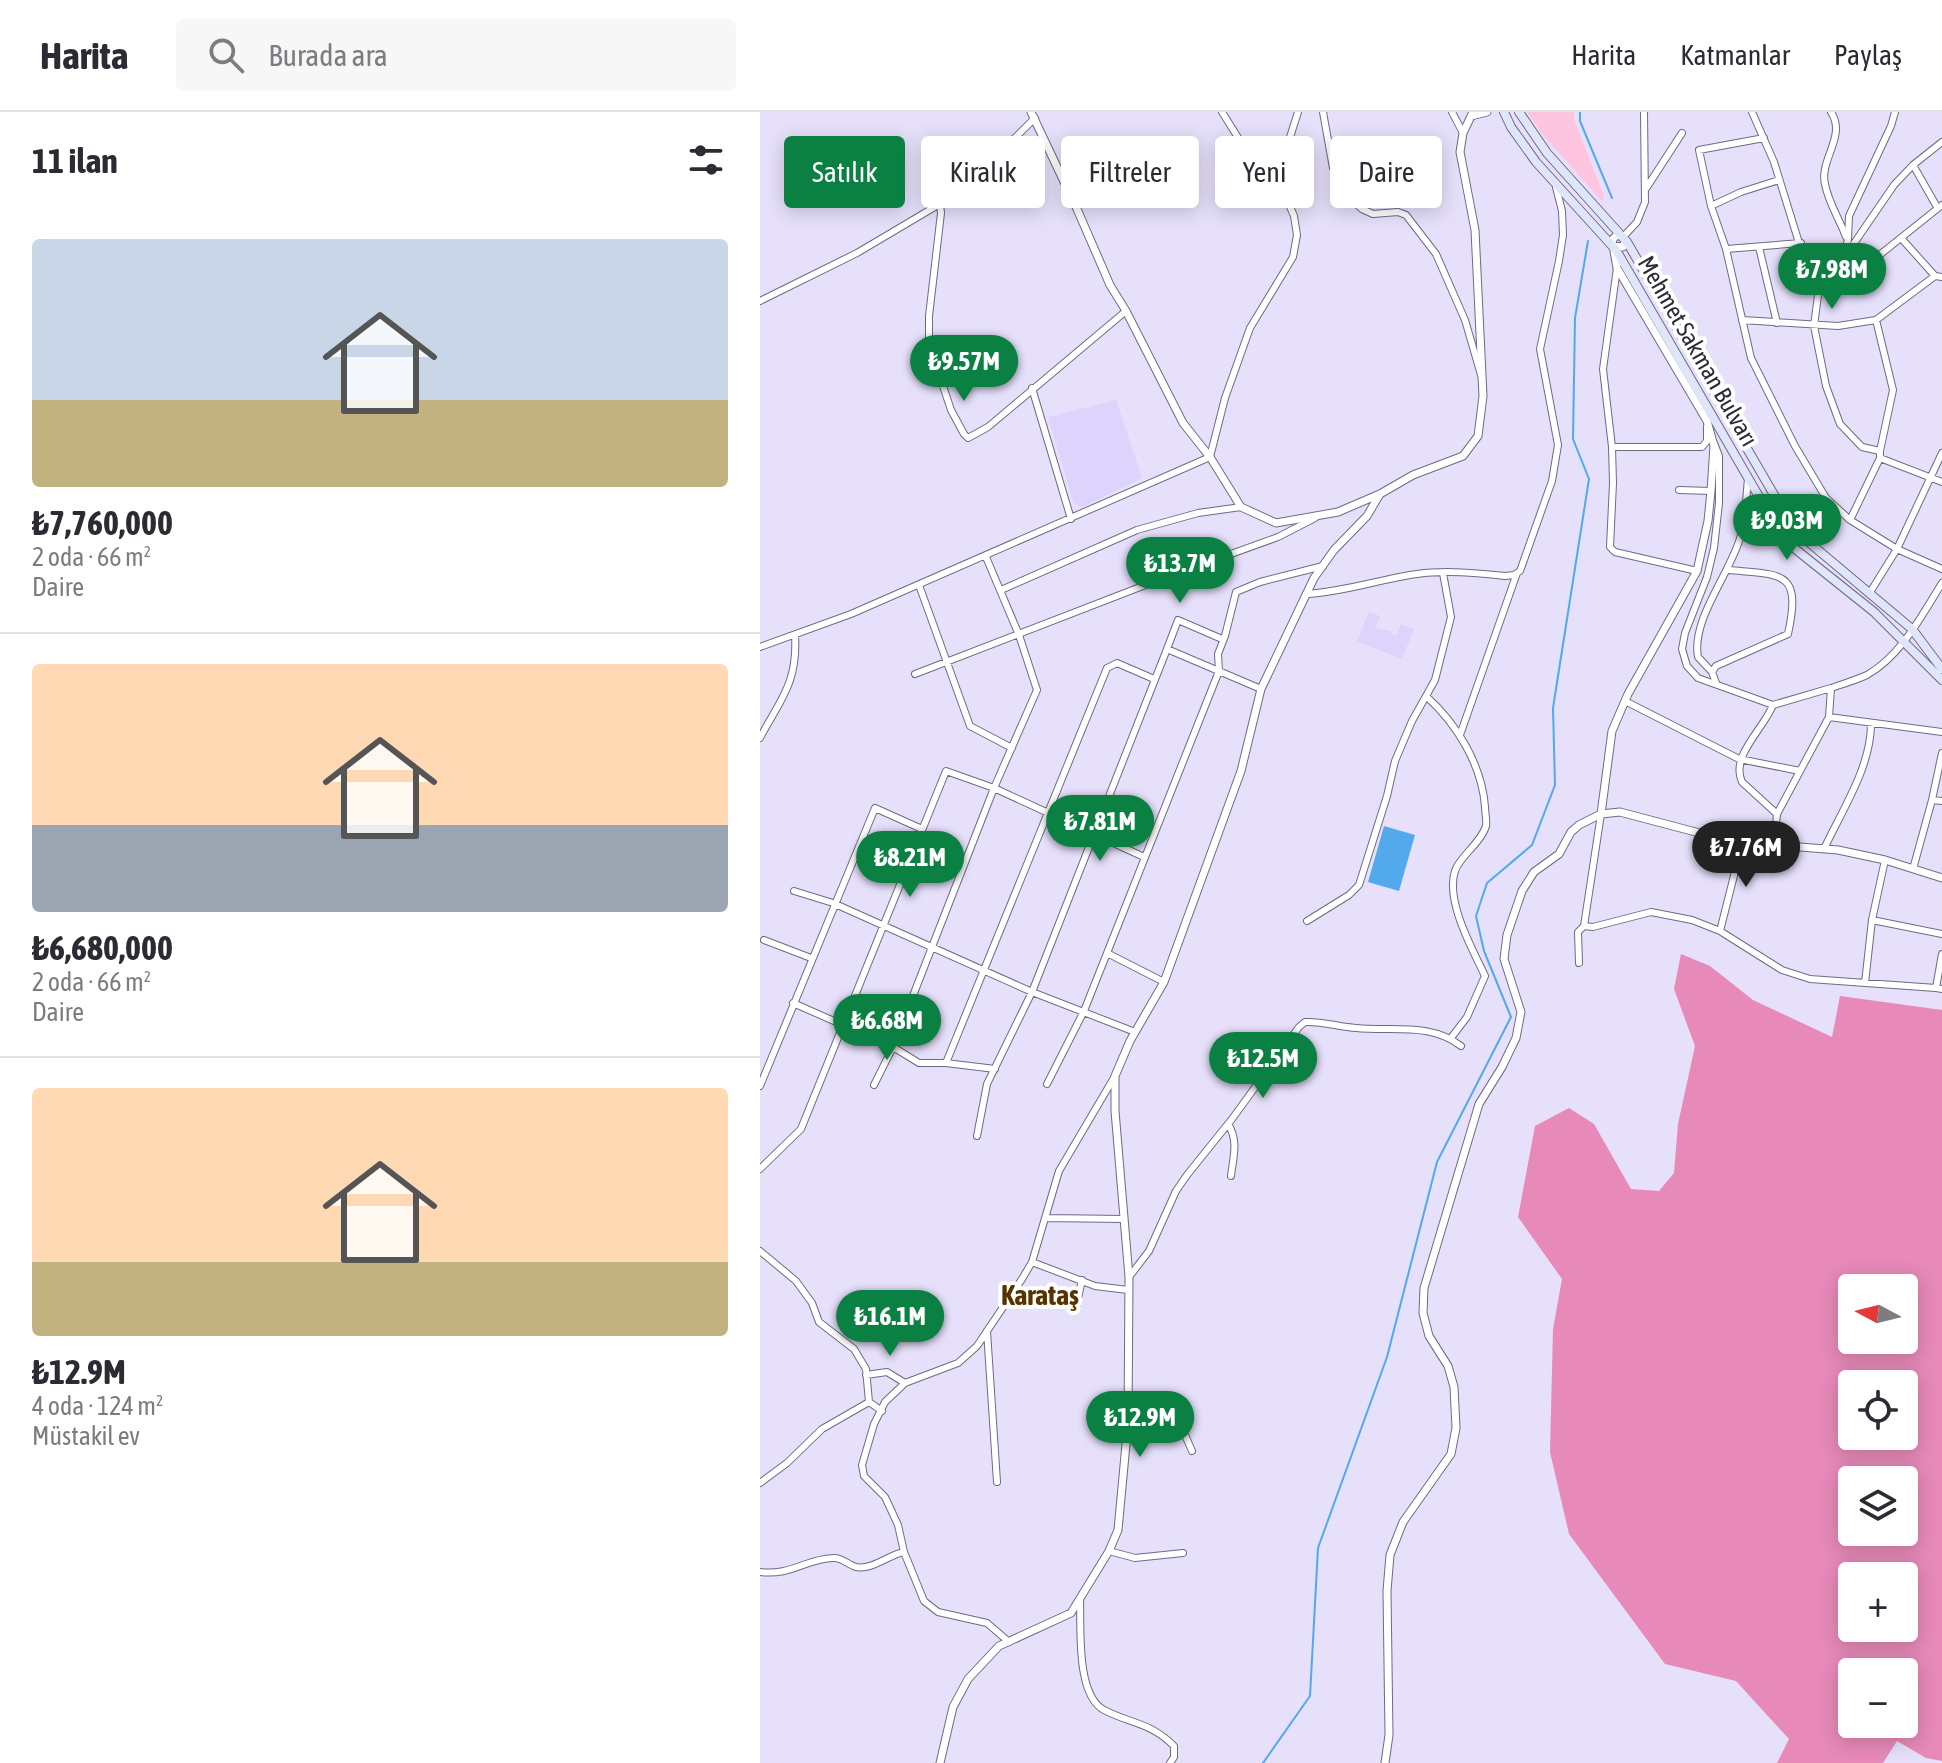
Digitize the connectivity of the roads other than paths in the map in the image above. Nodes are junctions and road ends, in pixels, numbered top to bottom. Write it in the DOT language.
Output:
graph roads {
  1 [pos="1222,112"];
  2 [pos="1298,112"];
  3 [pos="1323,112"];
  4 [pos="1452,112"];
  5 [pos="1487,112"];
  6 [pos="1504,112"];
  7 [pos="1519,112"];
  8 [pos="1644,112"];
  9 [pos="1752,112"];
  10 [pos="1831,112"];
  11 [pos="1895,112"];
  12 [pos="1471,114"];
  13 [pos="1033,115"];
  14 [pos="1463,133"];
  15 [pos="1682,133"];
  16 [pos="1014,136"];
  17 [pos="1237,136"];
  18 [pos="1291,136"];
  19 [pos="1764,138"];
  20 [pos="1942,142"];
  21 [pos="1913,165"];
  22 [pos="1553,180"];
  23 [pos="1779,180"];
  24 [pos="1645,190"];
  25 [pos="1711,206"];
  26 [pos="1939,206"];
  27 [pos="933,208"];
  28 [pos="940,208"];
  29 [pos="1291,208"];
  30 [pos="1623,237"];
  31 [pos="1901,238"];
  32 [pos="1848,240"];
  33 [pos="1801,243"];
  34 [pos="1613,246"];
  35 [pos="1759,247"];
  36 [pos="1726,249"];
  37 [pos="1840,264"];
  38 [pos="1617,268"];
  39 [pos="1939,277"];
  40 [pos="1820,280"];
  41 [pos="760,301"];
  42 [pos="1126,311"];
  43 [pos="1742,320"];
  44 [pos="1876,320"];
  45 [pos="1777,323"];
  46 [pos="1814,326"];
  47 [pos="1482,377"];
  48 [pos="1032,388"];
  49 [pos="1707,421"];
  50 [pos="1612,447"];
  51 [pos="1942,453"];
  52 [pos="1880,455"];
  53 [pos="1210,457"];
  54 [pos="1748,477"];
  55 [pos="1931,478"];
  56 [pos="1942,482"];
  57 [pos="1679,490"];
  58 [pos="1711,491"];
  59 [pos="1380,494"];
  60 [pos="1241,507"];
  61 [pos="1322,514"];
  62 [pos="1071,519"];
  63 [pos="1850,520"];
  64 [pos="1897,549"];
  65 [pos="986,557"];
  66 [pos="1323,566"];
  67 [pos="1942,569"];
  68 [pos="1729,570"];
  69 [pos="1697,571"];
  70 [pos="1443,573"];
  71 [pos="1517,573"];
  72 [pos="1942,583"];
  73 [pos="919,585"];
  74 [pos="1001,590"];
  75 [pos="1306,594"];
  76 [pos="1869,594"];
  77 [pos="1912,629"];
  78 [pos="795,635"];
  79 [pos="1019,635"];
  80 [pos="1225,636"];
  81 [pos="1903,639"];
  82 [pos="760,647"];
  83 [pos="1167,649"];
  84 [pos="947,663"];
  85 [pos="1942,669"];
  86 [pos="1219,671"];
  87 [pos="1712,672"];
  88 [pos="915,674"];
  89 [pos="1154,679"];
  90 [pos="1942,680"];
  91 [pos="1716,683"];
  92 [pos="1831,688"];
  93 [pos="1261,689"];
  94 [pos="1426,696"];
  95 [pos="1625,701"];
  96 [pos="1773,705"];
  97 [pos="1829,717"];
  98 [pos="760,720"];
  99 [pos="768,723"];
  100 [pos="1871,724"];
  101 [pos="1942,732"];
  102 [pos="1460,735"];
  103 [pos="760,738"];
  104 [pos="1012,748"];
  105 [pos="1942,753"];
  106 [pos="1739,759"];
  107 [pos="1800,771"];
  108 [pos="994,788"];
  109 [pos="1932,800"];
  110 [pos="1942,801"];
  111 [pos="1047,813"];
  112 [pos="1601,814"];
  113 [pos="1777,814"];
  114 [pos="922,829"];
  115 [pos="1095,835"];
  116 [pos="1743,840"];
  117 [pos="1774,845"];
  118 [pos="1824,849"];
  119 [pos="1144,857"];
  120 [pos="1885,860"];
  121 [pos="1913,869"];
  122 [pos="1942,878"];
  123 [pos="794,891"];
  124 [pos="833,903"];
  125 [pos="1872,920"];
  126 [pos="1307,921"];
  127 [pos="883,925"];
  128 [pos="1584,926"];
  129 [pos="1720,931"];
  130 [pos="1942,934"];
  131 [pos="764,940"];
  132 [pos="933,946"];
  133 [pos="1107,953"];
  134 [pos="1942,954"];
  135 [pos="811,958"];
  136 [pos="1579,963"];
  137 [pos="985,970"];
  138 [pos="1164,982"];
  139 [pos="1865,983"];
  140 [pos="1939,988"];
  141 [pos="1032,992"];
  142 [pos="793,1003"];
  143 [pos="1084,1011"];
  144 [pos="841,1025"];
  145 [pos="1135,1032"];
  146 [pos="1451,1038"];
  147 [pos="1461,1046"];
  148 [pos="893,1047"];
  149 [pos="946,1063"];
  150 [pos="995,1069"];
  151 [pos="1115,1076"];
  152 [pos="1047,1084"];
  153 [pos="874,1085"];
  154 [pos="760,1086"];
  155 [pos="1228,1124"];
  156 [pos="977,1136"];
  157 [pos="760,1169"];
  158 [pos="1231,1176"];
  159 [pos="1045,1218"];
  160 [pos="1124,1219"];
  161 [pos="760,1251"];
  162 [pos="1032,1262"];
  163 [pos="1129,1277"];
  164 [pos="1082,1280"];
  165 [pos="1128,1290"];
  166 [pos="1076,1307"];
  167 [pos="987,1331"];
  168 [pos="866,1375"];
  169 [pos="905,1383"];
  170 [pos="869,1402"];
  171 [pos="1128,1402"];
  172 [pos="882,1411"];
  173 [pos="1192,1451"];
  174 [pos="997,1482"];
  175 [pos="760,1483"];
  176 [pos="1109,1551"];
  177 [pos="904,1552"];
  178 [pos="1183,1553"];
  179 [pos="760,1572"];
  180 [pos="1080,1599"];
  181 [pos="1009,1642"];
  182 [pos="940,1763"];
  183 [pos="1170,1763"];
  184 [pos="1385,1763"];
  1 -- 17 [label="street"];
  2 -- 18 [label="street"];
  3 -- 47 [label="street"];
  4 -- 14 [label="street"];
  5 -- 12 [label="street"];
  6 -- 22 [label="main road"];
  7 -- 30 [label="main road"];
  8 -- 24 [label="street"];
  9 -- 19 [label="street"];
  10 -- 32 [label="street"];
  11 -- 32 [label="street"];
  12 -- 14 [label="street"];
  13 -- 16 [label="street"];
  13 -- 42 [label="street"];
  14 -- 47 [label="street"];
  15 -- 24 [label="street"];
  19 -- 23 [label="street"];
  19 -- 25 [label="street"];
  20 -- 21 [label="street"];
  21 -- 26 [label="street"];
  21 -- 37 [label="street"];
  22 -- 34 [label="main road"];
  22 -- 71 [label="street"];
  23 -- 25 [label="street"];
  23 -- 33 [label="street"];
  24 -- 30 [label="street"];
  25 -- 36 [label="street"];
  26 -- 31 [label="street"];
  27 -- 41 [label="street"];
  28 -- 48 [label="street"];
  29 -- 53 [label="street"];
  30 -- 34 [label="street, Mehmet Sakman Bulvarı"];
  30 -- 76 [label="main road, Mehmet Sakman Bulvarı"];
  31 -- 39 [label="street"];
  31 -- 40 [label="street"];
  32 -- 37 [label="street"];
  33 -- 35 [label="street"];
  33 -- 40 [label="street"];
  34 -- 38 [label="street"];
  34 -- 54 [label="main road, Mehmet Sakman Bulvarı"];
  35 -- 36 [label="street"];
  35 -- 45 [label="street"];
  36 -- 43 [label="street"];
  37 -- 40 [label="street"];
  38 -- 49 [label="street"];
  38 -- 50 [label="street"];
  39 -- 44 [label="street"];
  40 -- 46 [label="street"];
  42 -- 48 [label="street"];
  42 -- 53 [label="street"];
  43 -- 45 [label="street"];
  43 -- 63 [label="street"];
  44 -- 46 [label="street"];
  44 -- 52 [label="street"];
  45 -- 46 [label="street"];
  46 -- 52 [label="street"];
  47 -- 59 [label="street"];
  48 -- 62 [label="street"];
  49 -- 50 [label="street"];
  49 -- 58 [label="street"];
  49 -- 91 [label="street"];
  50 -- 69 [label="street"];
  51 -- 55 [label="street"];
  52 -- 55 [label="street"];
  52 -- 63 [label="street"];
  53 -- 60 [label="street"];
  53 -- 62 [label="street"];
  54 -- 68 [label="street"];
  54 -- 81 [label="main road, Mehmet Sakman Bulvarı"];
  55 -- 56 [label="street"];
  55 -- 64 [label="street"];
  57 -- 58 [label="street"];
  58 -- 69 [label="street"];
  59 -- 61 [label="street"];
  59 -- 66 [label="street"];
  60 -- 61 [label="street"];
  60 -- 74 [label="street"];
  61 -- 79 [label="street"];
  62 -- 65 [label="street"];
  63 -- 64 [label="street"];
  64 -- 67 [label="street"];
  64 -- 76 [label="street"];
  65 -- 73 [label="street"];
  65 -- 74 [label="street"];
  66 -- 75 [label="street"];
  66 -- 80 [label="street"];
  68 -- 87 [label="street"];
  68 -- 87 [label="street"];
  69 -- 95 [label="street"];
  70 -- 71 [label="street"];
  70 -- 75 [label="street"];
  70 -- 94 [label="street"];
  71 -- 102 [label="street"];
  72 -- 77 [label="street"];
  73 -- 78 [label="street"];
  73 -- 84 [label="street"];
  74 -- 79 [label="street"];
  75 -- 93 [label="street"];
  76 -- 77 [label="main road, Mehmet Sakman Bulvarı"];
  77 -- 81 [label="street"];
  77 -- 85 [label="main road, Mehmet Sakman Bulvarı"];
  78 -- 82 [label="street"];
  78 -- 99 [label="street"];
  79 -- 84 [label="street"];
  79 -- 104 [label="street"];
  80 -- 83 [label="street"];
  80 -- 86 [label="street"];
  81 -- 90 [label="main road, Mehmet Sakman Bulvarı"];
  81 -- 92 [label="street"];
  83 -- 86 [label="street"];
  83 -- 89 [label="street"];
  84 -- 88 [label="street"];
  84 -- 104 [label="street"];
  86 -- 93 [label="street"];
  86 -- 119 [label="street"];
  87 -- 91 [label="street"];
  89 -- 111 [label="street"];
  89 -- 115 [label="street"];
  91 -- 96 [label="street"];
  92 -- 96 [label="street"];
  92 -- 97 [label="street"];
  93 -- 138 [label="street"];
  94 -- 102 [label="street"];
  94 -- 126 [label="street"];
  95 -- 106 [label="street"];
  95 -- 112 [label="street"];
  96 -- 106 [label="street"];
  97 -- 100 [label="street"];
  97 -- 107 [label="street"];
  98 -- 99 [label="street"];
  99 -- 103 [label="street"];
  100 -- 101 [label="street"];
  100 -- 118 [label="street"];
  102 -- 146 [label="street"];
  104 -- 108 [label="street"];
  105 -- 109 [label="street"];
  106 -- 107 [label="street"];
  106 -- 113 [label="street"];
  107 -- 113 [label="street"];
  108 -- 111 [label="street"];
  108 -- 114 [label="street"];
  108 -- 132 [label="street"];
  109 -- 110 [label="street"];
  109 -- 121 [label="street"];
  111 -- 115 [label="street"];
  111 -- 137 [label="street"];
  112 -- 116 [label="street"];
  112 -- 128 [label="street"];
  112 -- 184 [label="street"];
  113 -- 117 [label="street"];
  114 -- 124 [label="street"];
  114 -- 127 [label="street"];
  115 -- 119 [label="street"];
  115 -- 141 [label="street"];
  116 -- 117 [label="street"];
  116 -- 129 [label="street"];
  117 -- 118 [label="street"];
  118 -- 120 [label="street"];
  119 -- 133 [label="street"];
  120 -- 121 [label="street"];
  120 -- 125 [label="street"];
  121 -- 122 [label="street"];
  123 -- 124 [label="street"];
  124 -- 127 [label="street"];
  124 -- 135 [label="street"];
  125 -- 130 [label="street"];
  125 -- 139 [label="street"];
  127 -- 132 [label="street"];
  127 -- 144 [label="street"];
  128 -- 129 [label="street"];
  128 -- 136 [label="street"];
  129 -- 139 [label="street"];
  131 -- 135 [label="street"];
  132 -- 137 [label="street"];
  132 -- 148 [label="street"];
  133 -- 138 [label="street"];
  133 -- 143 [label="street"];
  134 -- 140 [label="street"];
  135 -- 142 [label="street"];
  137 -- 141 [label="street"];
  137 -- 149 [label="street"];
  138 -- 145 [label="street"];
  139 -- 140 [label="street"];
  141 -- 143 [label="street"];
  141 -- 150 [label="street"];
  142 -- 144 [label="street"];
  142 -- 154 [label="street"];
  143 -- 145 [label="street"];
  143 -- 152 [label="street"];
  144 -- 148 [label="street"];
  144 -- 157 [label="street"];
  145 -- 151 [label="street"];
  146 -- 147 [label="street"];
  146 -- 155 [label="street"];
  148 -- 149 [label="street"];
  148 -- 153 [label="street"];
  149 -- 150 [label="street"];
  150 -- 156 [label="street"];
  151 -- 159 [label="street"];
  151 -- 160 [label="street"];
  155 -- 158 [label="street"];
  155 -- 163 [label="street"];
  159 -- 160 [label="street"];
  159 -- 162 [label="street"];
  160 -- 163 [label="street"];
  161 -- 168 [label="street"];
  162 -- 164 [label="street"];
  162 -- 167 [label="street"];
  163 -- 165 [label="street"];
  164 -- 165 [label="street"];
  164 -- 166 [label="street"];
  165 -- 171 [label="street"];
  167 -- 169 [label="street"];
  167 -- 174 [label="street"];
  168 -- 169 [label="street"];
  168 -- 170 [label="street"];
  169 -- 172 [label="street"];
  170 -- 172 [label="street"];
  170 -- 175 [label="street"];
  171 -- 173 [label="street"];
  171 -- 176 [label="street"];
  172 -- 177 [label="street"];
  176 -- 178 [label="street"];
  176 -- 180 [label="street"];
  177 -- 179 [label="street"];
  177 -- 181 [label="street"];
  180 -- 181 [label="street"];
  180 -- 183 [label="street"];
  181 -- 182 [label="street"];
}
